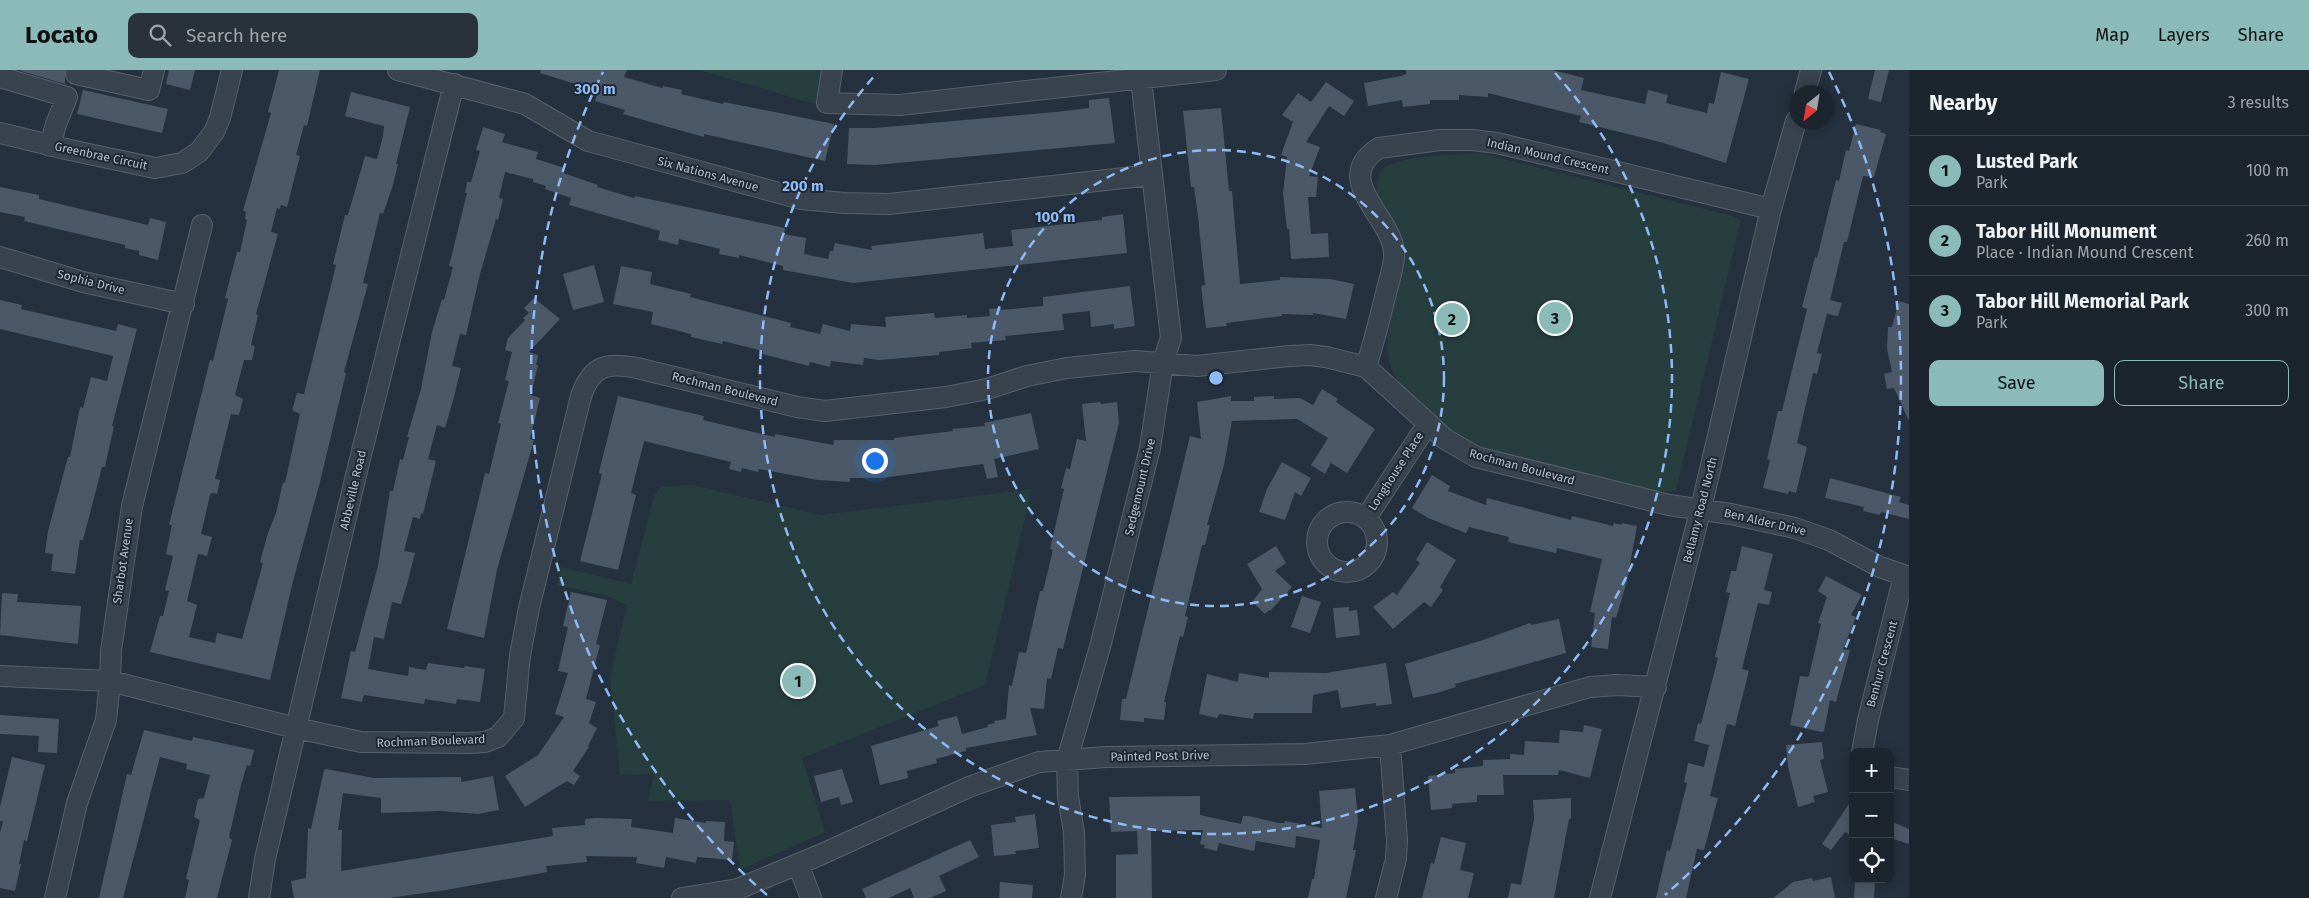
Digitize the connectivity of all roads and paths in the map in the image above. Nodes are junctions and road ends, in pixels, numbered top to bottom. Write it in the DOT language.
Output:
graph roads {
  1 [pos="154,70"];
  2 [pos="232,70"];
  3 [pos="398,70"];
  4 [pos="832,70"];
  5 [pos="1216,70"];
  6 [pos="1811,70"];
  7 [pos="76,72"];
  8 [pos="1141,74"];
  9 [pos="0,76"];
  10 [pos="454,84"];
  11 [pos="1807,85"];
  12 [pos="67,97"];
  13 [pos="1793,130"];
  14 [pos="0,133"];
  15 [pos="50,146"];
  16 [pos="1151,175"];
  17 [pos="1771,209"];
  18 [pos="202,226"];
  19 [pos="0,257"];
  20 [pos="184,304"];
  21 [pos="1164,362"];
  22 [pos="1366,367"];
  23 [pos="1426,425"];
  24 [pos="1701,508"];
  25 [pos="1366,518"];
  26 [pos="1907,577"];
  27 [pos="0,676"];
  28 [pos="110,681"];
  29 [pos="1656,687"];
  30 [pos="296,728"];
  31 [pos="1390,745"];
  32 [pos="1863,748"];
  33 [pos="1067,760"];
  34 [pos="1894,778"];
  35 [pos="1909,780"];
  36 [pos="798,864"];
  37 [pos="55,898"];
  38 [pos="259,898"];
  39 [pos="682,898"];
  40 [pos="811,898"];
  41 [pos="1071,898"];
  42 [pos="1386,898"];
  43 [pos="1600,898"];
  1 -- 7 [label="street"];
  2 -- 15 [label="street, Greenbrae Circuit"];
  3 -- 10 [label="street, Six Nations Avenue"];
  4 -- 8 [label="street"];
  5 -- 8 [label="street"];
  6 -- 11 [label="street"];
  7 -- 12 [label="street"];
  8 -- 16 [label="street, Sedgemount Drive"];
  9 -- 12 [label="street"];
  10 -- 16 [label="street, Six Nations Avenue"];
  10 -- 30 [label="street, Abbeville Road"];
  12 -- 15 [label="street"];
  13 -- 17 [label="street, Bellamy Road North"];
  14 -- 15 [label="street, Greenbrae Circuit"];
  16 -- 21 [label="street, Sedgemount Drive"];
  17 -- 22 [label="street, Indian Mound Crescent"];
  17 -- 24 [label="street, Bellamy Road North"];
  18 -- 20 [label="street, Sharbot Avenue"];
  19 -- 20 [label="street, Sophia Drive"];
  20 -- 28 [label="street, Sharbot Avenue"];
  21 -- 22 [label="street, Rochman Boulevard"];
  21 -- 30 [label="street, Rochman Boulevard"];
  21 -- 33 [label="street, Sedgemount Drive"];
  22 -- 23 [label="street, Rochman Boulevard"];
  23 -- 24 [label="street, Rochman Boulevard"];
  23 -- 25 [label="street, Longhouse Place"];
  24 -- 26 [label="street, Ben Alder Drive"];
  24 -- 29 [label="street, Bellamy Road North"];
  26 -- 32 [label="street, Benhur Crescent"];
  27 -- 28 [label="street, Rochman Boulevard"];
  28 -- 30 [label="street, Rochman Boulevard"];
  28 -- 37 [label="street, Sharbot Avenue"];
  29 -- 31 [label="street, Painted Post Drive"];
  29 -- 43 [label="street, Bellamy Road North"];
  30 -- 38 [label="street, Abbeville Road"];
  31 -- 33 [label="street, Painted Post Drive"];
  31 -- 42 [label="street"];
  33 -- 36 [label="street, Painted Post Drive"];
  33 -- 41 [label="street, Sedgemount Drive"];
  34 -- 35 [label="street"];
  36 -- 39 [label="street, Painted Post Drive"];
  36 -- 40 [label="street"];
}
